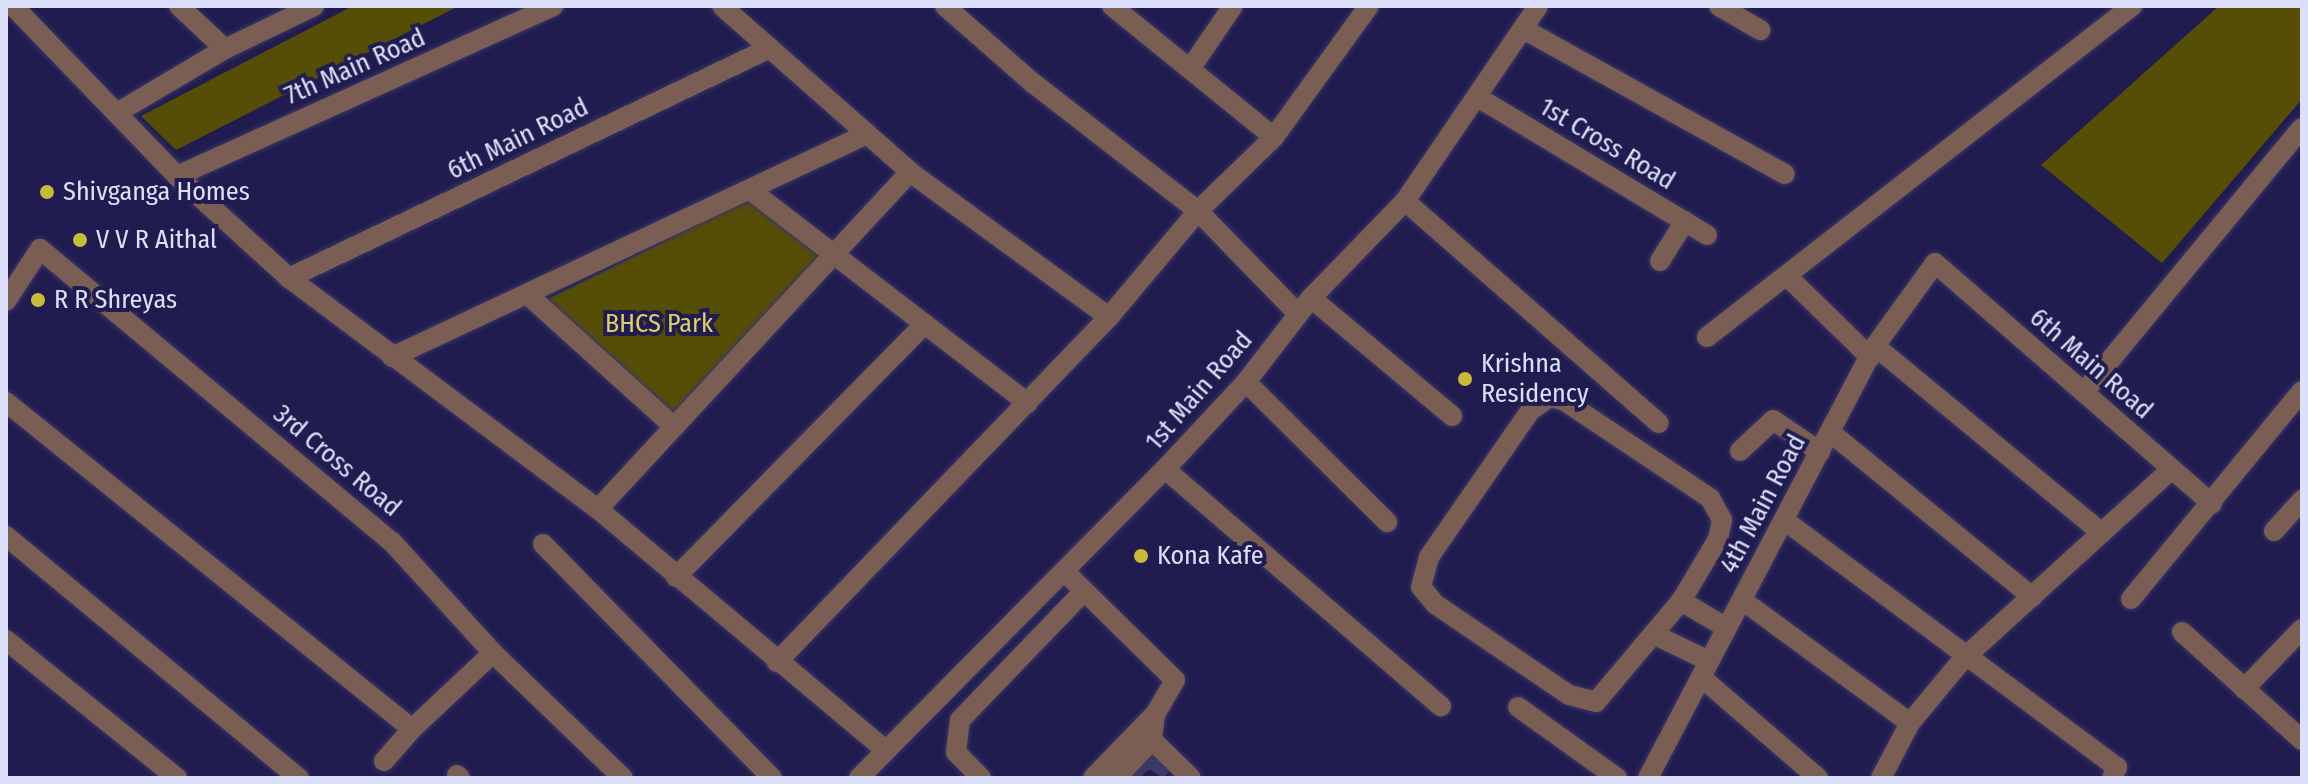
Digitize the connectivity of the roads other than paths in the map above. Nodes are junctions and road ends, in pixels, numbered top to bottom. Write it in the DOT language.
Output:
graph roads {
  1 [pos="13,6"];
  2 [pos="179,6"];
  3 [pos="314,6"];
  4 [pos="553,6"];
  5 [pos="722,6"];
  6 [pos="945,6"];
  7 [pos="1112,6"];
  8 [pos="1233,6"];
  9 [pos="1369,6"];
  10 [pos="1538,6"];
  11 [pos="1719,6"];
  12 [pos="2132,6"];
  13 [pos="1525,30"];
  14 [pos="1760,30"];
  15 [pos="770,48"];
  16 [pos="225,49"];
  17 [pos="1190,69"];
  18 [pos="1479,98"];
  19 [pos="120,111"];
  20 [pos="2302,128"];
  21 [pos="867,134"];
  22 [pos="1274,137"];
  23 [pos="910,172"];
  24 [pos="1785,174"];
  25 [pos="177,176"];
  26 [pos="750,190"];
  27 [pos="1405,201"];
  28 [pos="1198,211"];
  29 [pos="1685,221"];
  30 [pos="1707,235"];
  31 [pos="834,254"];
  32 [pos="1660,261"];
  33 [pos="1935,263"];
  34 [pos="1788,277"];
  35 [pos="289,278"];
  36 [pos="527,294"];
  37 [pos="6,301"];
  38 [pos="1305,306"];
  39 [pos="1109,317"];
  40 [pos="925,324"];
  41 [pos="1707,337"];
  42 [pos="1872,352"];
  43 [pos="392,357"];
  44 [pos="1246,382"];
  45 [pos="2302,391"];
  46 [pos="2084,392"];
  47 [pos="6,402"];
  48 [pos="1028,403"];
  49 [pos="1452,416"];
  50 [pos="1659,423"];
  51 [pos="674,427"];
  52 [pos="1830,432"];
  53 [pos="1740,451"];
  54 [pos="1820,452"];
  55 [pos="1165,469"];
  56 [pos="2172,469"];
  57 [pos="2302,500"];
  58 [pos="2212,504"];
  59 [pos="598,509"];
  60 [pos="1784,520"];
  61 [pos="1387,522"];
  62 [pos="2274,531"];
  63 [pos="2102,533"];
  64 [pos="6,536"];
  65 [pos="543,544"];
  66 [pos="1065,572"];
  67 [pos="676,577"];
  68 [pos="1084,591"];
  69 [pos="2032,597"];
  70 [pos="2131,599"];
  71 [pos="1742,600"];
  72 [pos="1681,601"];
  73 [pos="1727,628"];
  74 [pos="2302,629"];
  75 [pos="2182,632"];
  76 [pos="1653,634"];
  77 [pos="6,640"];
  78 [pos="493,653"];
  79 [pos="1964,658"];
  80 [pos="777,662"];
  81 [pos="1705,669"];
  82 [pos="2244,689"];
  83 [pos="1441,706"];
  84 [pos="1518,707"];
  85 [pos="1155,714"];
  86 [pos="1910,723"];
  87 [pos="412,729"];
  88 [pos="1152,740"];
  89 [pos="2302,740"];
  90 [pos="884,749"];
  91 [pos="384,761"];
  92 [pos="177,778"];
  93 [pos="299,778"];
  94 [pos="623,778"];
  95 [pos="772,778"];
  96 [pos="859,778"];
  97 [pos="981,778"];
  98 [pos="1093,778"];
  99 [pos="1116,778"];
  100 [pos="1191,778"];
  101 [pos="1617,778"];
  102 [pos="1648,778"];
  103 [pos="1818,778"];
  104 [pos="1881,778"];
  105 [pos="2112,778"];
  1 -- 19 [label="street"];
  2 -- 16 [label="street"];
  3 -- 16 [label="street"];
  4 -- 25 [label="street, 7th Main Road"];
  5 -- 15 [label="street"];
  6 -- 28 [label="street"];
  7 -- 17 [label="street"];
  8 -- 17 [label="street"];
  9 -- 22 [label="street"];
  10 -- 13 [label="street, 1st Main Road"];
  11 -- 14 [label="street"];
  12 -- 34 [label="street"];
  13 -- 18 [label="street, 1st Main Road"];
  13 -- 24 [label="street"];
  15 -- 21 [label="street"];
  15 -- 35 [label="street, 6th Main Road"];
  16 -- 19 [label="street"];
  17 -- 22 [label="street"];
  18 -- 27 [label="street, 1st Main Road"];
  18 -- 29 [label="street, 1st Cross Road"];
  19 -- 25 [label="street"];
  20 -- 46 [label="street"];
  21 -- 23 [label="street"];
  21 -- 26 [label="street"];
  22 -- 28 [label="street"];
  23 -- 31 [label="street"];
  23 -- 39 [label="street"];
  25 -- 35 [label="street"];
  26 -- 31 [label="street"];
  26 -- 36 [label="street"];
  27 -- 38 [label="street, 1st Main Road"];
  27 -- 50 [label="street"];
  28 -- 38 [label="street"];
  28 -- 39 [label="street"];
  29 -- 30 [label="street, 1st Cross Road"];
  29 -- 32 [label="street"];
  31 -- 40 [label="street"];
  31 -- 51 [label="street"];
  33 -- 42 [label="street, 4th Main Road"];
  33 -- 46 [label="street, 6th Main Road"];
  34 -- 41 [label="street"];
  34 -- 42 [label="street"];
  35 -- 43 [label="street"];
  36 -- 43 [label="street"];
  36 -- 51 [label="street"];
  37 -- 78 [label="street, 3rd Cross Road"];
  38 -- 44 [label="street, 1st Main Road"];
  38 -- 49 [label="street"];
  39 -- 48 [label="street"];
  40 -- 48 [label="street"];
  40 -- 67 [label="street"];
  42 -- 52 [label="street, 4th Main Road"];
  42 -- 63 [label="street"];
  43 -- 59 [label="street"];
  44 -- 55 [label="street, 1st Main Road"];
  44 -- 61 [label="street"];
  45 -- 58 [label="street"];
  46 -- 56 [label="street, 6th Main Road"];
  47 -- 87 [label="street"];
  48 -- 80 [label="street"];
  51 -- 59 [label="street"];
  52 -- 54 [label="street, 4th Main Road"];
  52 -- 69 [label="street"];
  53 -- 54 [label="street"];
  54 -- 60 [label="street, 4th Main Road"];
  55 -- 66 [label="street, 1st Main Road"];
  55 -- 83 [label="street"];
  56 -- 58 [label="street, 6th Main Road"];
  56 -- 63 [label="street"];
  57 -- 62 [label="street"];
  58 -- 70 [label="street"];
  59 -- 67 [label="street"];
  60 -- 71 [label="street, 4th Main Road"];
  60 -- 79 [label="street"];
  63 -- 69 [label="street"];
  64 -- 93 [label="street"];
  65 -- 95 [label="street"];
  66 -- 68 [label="street"];
  66 -- 90 [label="street, 1st Main Road"];
  67 -- 80 [label="street"];
  68 -- 85 [label="street"];
  68 -- 97 [label="street"];
  69 -- 79 [label="street"];
  71 -- 73 [label="street, 4th Main Road"];
  71 -- 86 [label="street"];
  72 -- 73 [label="street"];
  72 -- 76 [label="street"];
  72 -- 76 [label="street"];
  73 -- 81 [label="street, 4th Main Road"];
  74 -- 82 [label="street"];
  75 -- 82 [label="street"];
  76 -- 81 [label="street"];
  77 -- 92 [label="street"];
  78 -- 87 [label="street"];
  78 -- 94 [label="street, 3rd Cross Road"];
  79 -- 86 [label="street"];
  79 -- 105 [label="street"];
  80 -- 90 [label="street"];
  81 -- 102 [label="street, 4th Main Road"];
  81 -- 103 [label="street"];
  82 -- 89 [label="street"];
  84 -- 101 [label="street"];
  85 -- 88 [label="street"];
  85 -- 98 [label="street"];
  86 -- 104 [label="street"];
  87 -- 91 [label="street"];
  88 -- 99 [label="street"];
  88 -- 100 [label="street"];
  90 -- 96 [label="street, 1st Main Road"];
}
